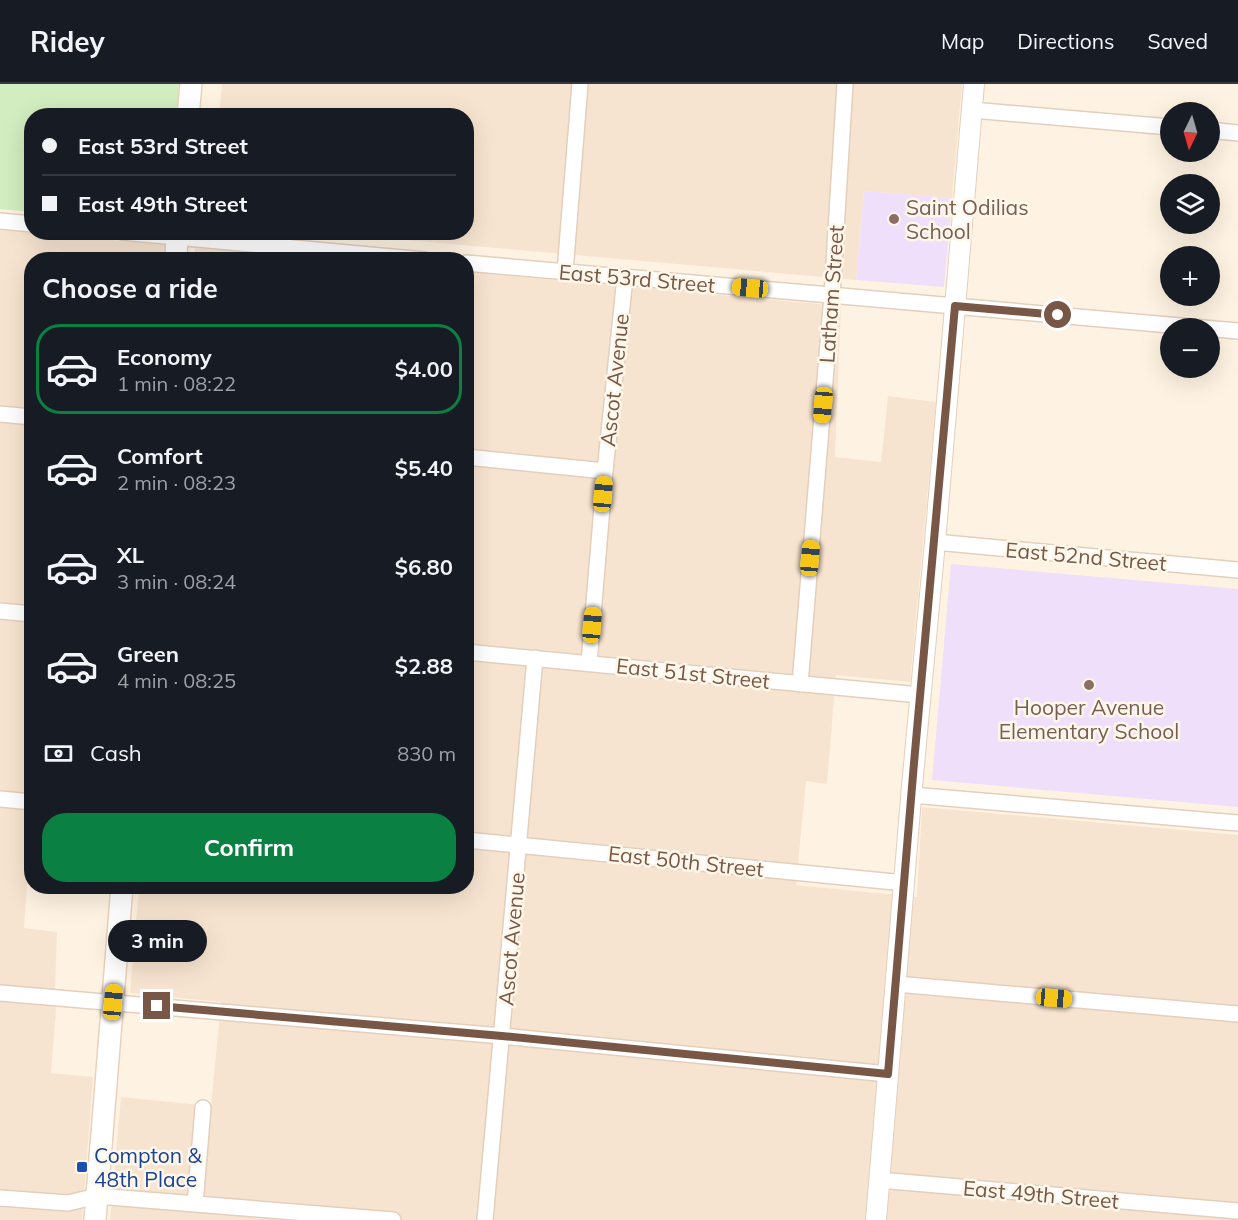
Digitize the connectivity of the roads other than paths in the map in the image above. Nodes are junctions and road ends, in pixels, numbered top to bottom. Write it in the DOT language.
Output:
graph roads {
  1 [pos="191,84"];
  2 [pos="580,84"];
  3 [pos="845,84"];
  4 [pos="974,84"];
  5 [pos="189,108"];
  6 [pos="972,110"];
  7 [pos="1160,126"];
  8 [pos="1220,131"];
  9 [pos="1238,133"];
  10 [pos="0,221"];
  11 [pos="24,223"];
  12 [pos="227,240"];
  13 [pos="346,252"];
  14 [pos="474,264"];
  15 [pos="566,272"];
  16 [pos="625,277"];
  17 [pos="832,295"];
  18 [pos="955,306"];
  19 [pos="1238,331"];
  20 [pos="0,414"];
  21 [pos="24,416"];
  22 [pos="474,458"];
  23 [pos="605,471"];
  24 [pos="935,542"];
  25 [pos="1238,570"];
  26 [pos="0,611"];
  27 [pos="24,613"];
  28 [pos="474,653"];
  29 [pos="536,658"];
  30 [pos="589,663"];
  31 [pos="800,684"];
  32 [pos="920,695"];
  33 [pos="912,795"];
  34 [pos="0,799"];
  35 [pos="24,801"];
  36 [pos="1238,823"];
  37 [pos="474,841"];
  38 [pos="519,845"];
  39 [pos="904,883"];
  40 [pos="121,894"];
  41 [pos="896,984"];
  42 [pos="0,993"];
  43 [pos="113,1002"];
  44 [pos="1238,1014"];
  45 [pos="502,1036"];
  46 [pos="888,1074"];
  47 [pos="203,1108"];
  48 [pos="879,1180"];
  49 [pos="97,1196"];
  50 [pos="0,1198"];
  51 [pos="195,1204"];
  52 [pos="1238,1211"];
  53 [pos="95,1220"];
  54 [pos="393,1220"];
  55 [pos="485,1220"];
  56 [pos="876,1220"];
  1 -- 5 [label="main road"];
  2 -- 15 [label="street"];
  3 -- 17 [label="street, Latham Street"];
  4 -- 6 [label="street"];
  6 -- 7 [label="street"];
  6 -- 18 [label="street"];
  8 -- 9 [label="street"];
  10 -- 11 [label="street"];
  12 -- 13 [label="street"];
  14 -- 15 [label="street, East 53rd Street"];
  15 -- 16 [label="street, East 53rd Street"];
  16 -- 17 [label="street, East 53rd Street"];
  16 -- 23 [label="street, Ascot Avenue"];
  17 -- 18 [label="street, East 53rd Street"];
  17 -- 31 [label="street, Latham Street"];
  18 -- 19 [label="street, East 53rd Street"];
  18 -- 24 [label="street"];
  20 -- 21 [label="street"];
  22 -- 23 [label="street"];
  23 -- 30 [label="street, Ascot Avenue"];
  24 -- 25 [label="street, East 52nd Street"];
  24 -- 32 [label="street"];
  26 -- 27 [label="street"];
  28 -- 29 [label="street, East 51st Street"];
  29 -- 30 [label="street, East 51st Street"];
  29 -- 38 [label="street, Ascot Avenue"];
  30 -- 31 [label="street, East 51st Street"];
  31 -- 32 [label="street, East 51st Street"];
  32 -- 33 [label="street"];
  33 -- 36 [label="street"];
  33 -- 39 [label="street"];
  34 -- 35 [label="street"];
  37 -- 38 [label="street, East 50th Street"];
  38 -- 39 [label="street, East 50th Street"];
  38 -- 45 [label="street, Ascot Avenue"];
  39 -- 41 [label="street"];
  40 -- 43 [label="main road"];
  41 -- 44 [label="street"];
  41 -- 46 [label="street"];
  42 -- 43 [label="street"];
  43 -- 45 [label="street"];
  43 -- 49 [label="main road"];
  45 -- 46 [label="street"];
  45 -- 55 [label="street, Ascot Avenue"];
  46 -- 48 [label="street"];
  47 -- 51 [label="street"];
  48 -- 52 [label="street, East 49th Street"];
  48 -- 56 [label="street"];
  49 -- 50 [label="street"];
  49 -- 51 [label="street"];
  49 -- 53 [label="main road"];
  51 -- 54 [label="street"];
}
